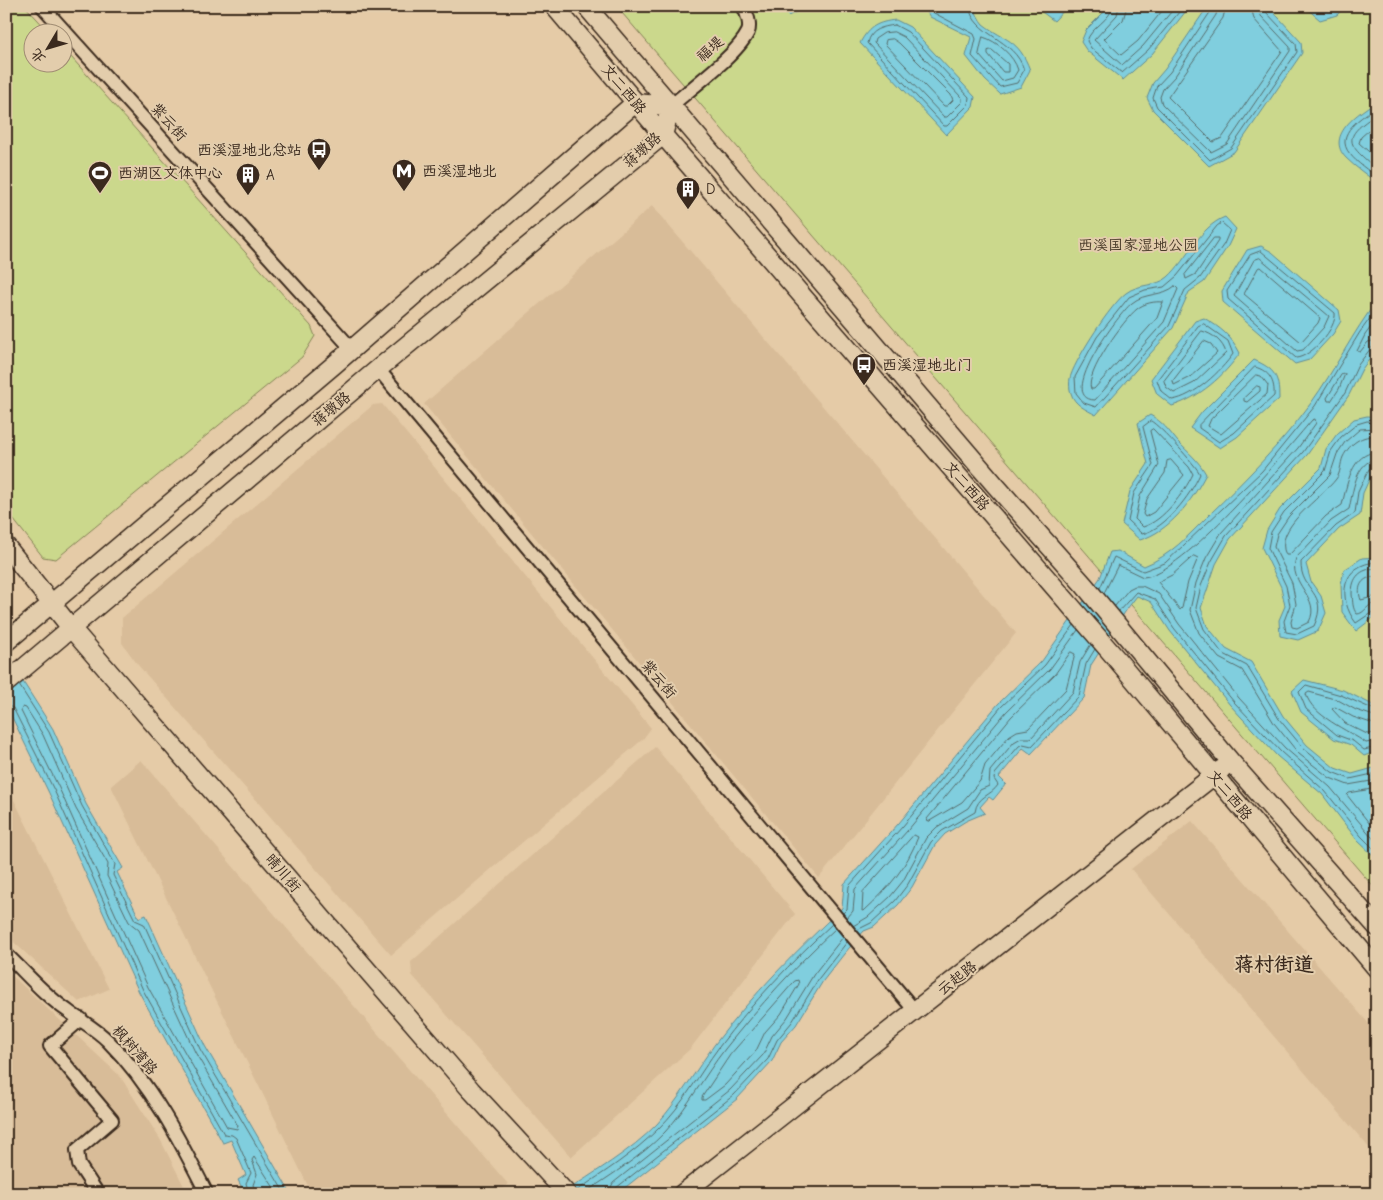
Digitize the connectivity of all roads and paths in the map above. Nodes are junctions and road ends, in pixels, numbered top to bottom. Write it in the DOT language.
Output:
graph roads {
  1 [pos="42,6"];
  2 [pos="554,6"];
  3 [pos="586,6"];
  4 [pos="744,6"];
  5 [pos="635,103"];
  6 [pos="671,106"];
  7 [pos="662,135"];
  8 [pos="352,349"];
  9 [pos="378,369"];
  10 [pos="6,546"];
  11 [pos="51,604"];
  12 [pos="71,628"];
  13 [pos="6,642"];
  14 [pos="6,682"];
  15 [pos="1231,762"];
  16 [pos="1214,777"];
  17 [pos="1377,927"];
  18 [pos="6,954"];
  19 [pos="1377,970"];
  20 [pos="915,1011"];
  21 [pos="81,1018"];
  22 [pos="564,1190"];
  23 [pos="98,1194"];
  24 [pos="207,1194"];
  25 [pos="682,1194"];
  1 -- 8 [label="street, 紫云街"];
  2 -- 5 [label="main road, 文二西路"];
  3 -- 6 [label="main road, 文二西路"];
  4 -- 6 [label="street, 福堤"];
  5 -- 6 [label="main road"];
  5 -- 7 [label="main road, 文二西路"];
  5 -- 8 [label="main road"];
  6 -- 7 [label="main road, 蒋墩路"];
  6 -- 15 [label="main road, 文二西路"];
  7 -- 9 [label="main road, 蒋墩路"];
  7 -- 16 [label="main road, 文二西路"];
  8 -- 11 [label="main road"];
  9 -- 12 [label="main road, 蒋墩路"];
  9 -- 20 [label="street, 紫云街"];
  10 -- 11 [label="main road, 晴川街"];
  11 -- 12 [label="main road, 晴川街"];
  11 -- 13 [label="main road"];
  12 -- 14 [label="main road, 蒋墩路"];
  12 -- 22 [label="main road, 晴川街"];
  15 -- 16 [label="main road, 云起路"];
  15 -- 17 [label="main road, 文二西路"];
  16 -- 19 [label="main road, 文二西路"];
  16 -- 20 [label="main road, 云起路"];
  18 -- 21 [label="street, 枫树湾路"];
  20 -- 25 [label="main road, 云起路"];
  21 -- 23 [label="street"];
  21 -- 24 [label="street, 枫树湾路"];
}
